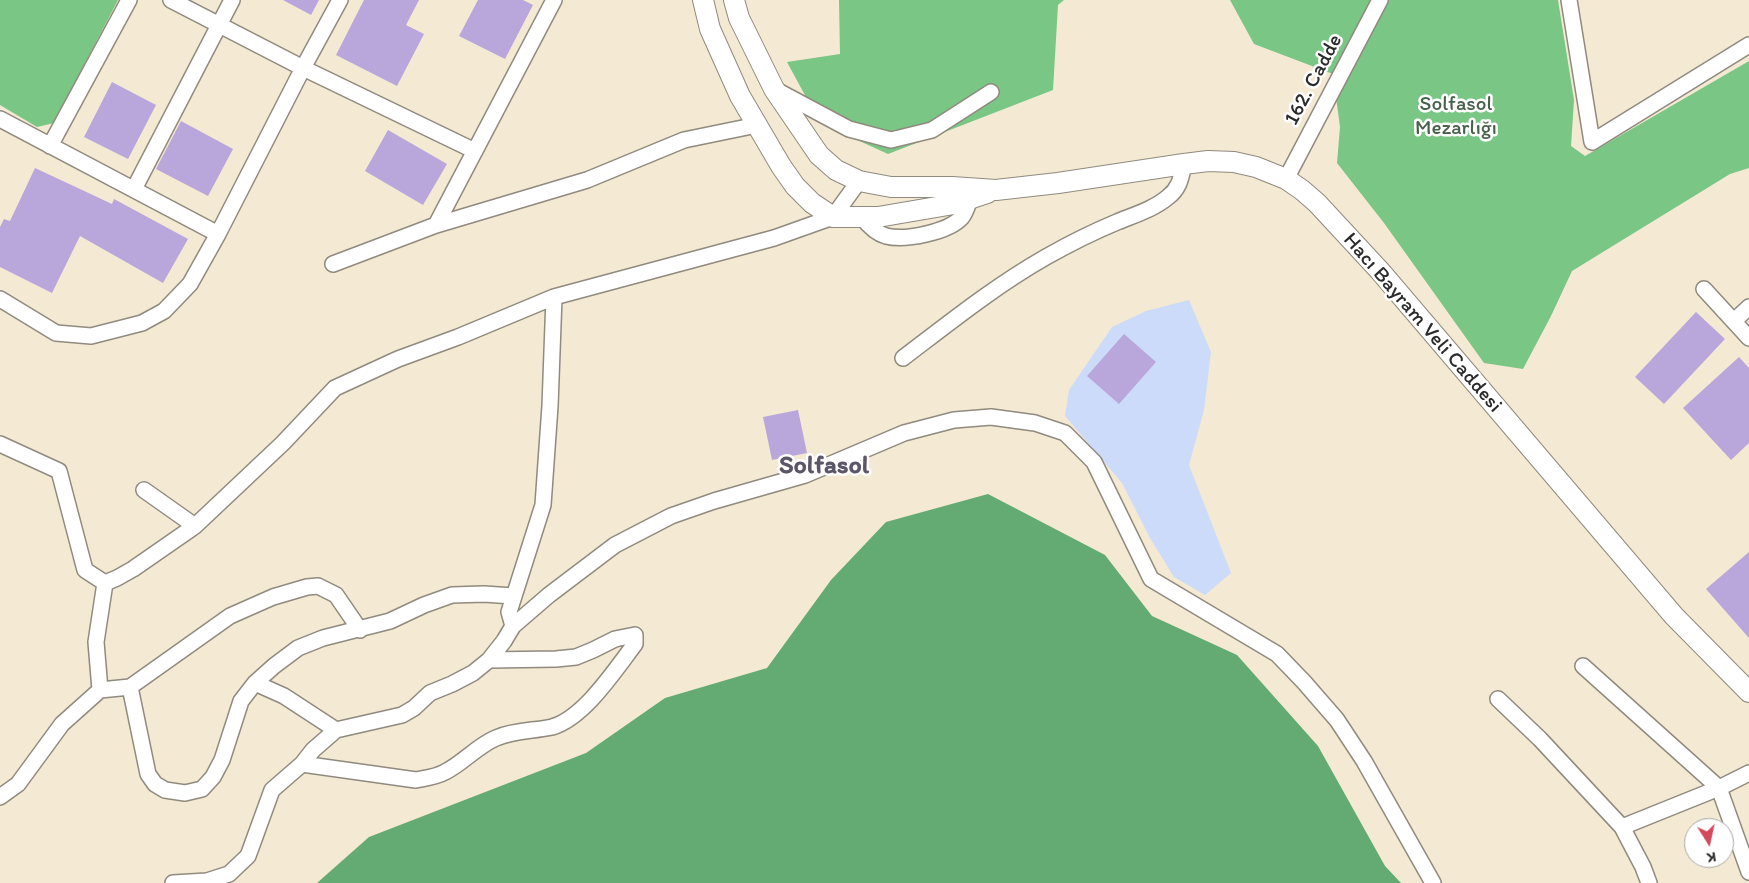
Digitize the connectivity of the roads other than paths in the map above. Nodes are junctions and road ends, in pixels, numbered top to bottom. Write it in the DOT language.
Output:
graph roads {
  1 [pos="129,0"];
  2 [pos="171,0"];
  3 [pos="232,0"];
  4 [pos="340,0"];
  5 [pos="554,0"];
  6 [pos="703,0"];
  7 [pos="734,0"];
  8 [pos="1380,0"];
  9 [pos="1569,0"];
  10 [pos="219,24"];
  11 [pos="1749,45"];
  12 [pos="303,68"];
  13 [pos="774,89"];
  14 [pos="991,92"];
  15 [pos="0,119"];
  16 [pos="757,125"];
  17 [pos="50,146"];
  18 [pos="475,151"];
  19 [pos="1184,164"];
  20 [pos="1286,179"];
  21 [pos="859,181"];
  22 [pos="134,189"];
  23 [pos="996,190"];
  24 [pos="833,217"];
  25 [pos="436,225"];
  26 [pos="218,234"];
  27 [pos="333,264"];
  28 [pos="1704,289"];
  29 [pos="554,297"];
  30 [pos="0,299"];
  31 [pos="1749,307"];
  32 [pos="1734,321"];
  33 [pos="1749,338"];
  34 [pos="903,358"];
  35 [pos="0,444"];
  36 [pos="144,490"];
  37 [pos="195,526"];
  38 [pos="105,583"];
  39 [pos="513,596"];
  40 [pos="513,626"];
  41 [pos="360,630"];
  42 [pos="489,660"];
  43 [pos="1582,666"];
  44 [pos="254,683"];
  45 [pos="130,687"];
  46 [pos="100,690"];
  47 [pos="1749,692"];
  48 [pos="1498,699"];
  49 [pos="336,730"];
  50 [pos="302,764"];
  51 [pos="1749,774"];
  52 [pos="1718,788"];
  53 [pos="0,797"];
  54 [pos="1622,826"];
  55 [pos="1749,872"];
  56 [pos="174,883"];
  57 [pos="1433,883"];
  58 [pos="1649,883"];
  1 -- 17 [label="street"];
  2 -- 10 [label="street"];
  3 -- 10 [label="street"];
  4 -- 12 [label="street"];
  5 -- 18 [label="street"];
  6 -- 16 [label="main road"];
  7 -- 13 [label="main road"];
  8 -- 20 [label="street, 162. Cadde"];
  9 -- 11 [label="street"];
  10 -- 12 [label="street"];
  10 -- 22 [label="street"];
  12 -- 18 [label="street"];
  12 -- 26 [label="street"];
  13 -- 14 [label="street"];
  13 -- 21 [label="main road"];
  15 -- 17 [label="street"];
  16 -- 24 [label="main road"];
  16 -- 25 [label="street"];
  17 -- 22 [label="street"];
  18 -- 25 [label="street"];
  19 -- 20 [label="main road, Hacı Bayram Veli Caddesi"];
  19 -- 23 [label="main road, Hacı Bayram Veli Caddesi"];
  19 -- 34 [label="street"];
  20 -- 47 [label="main road, Hacı Bayram Veli Caddesi"];
  21 -- 23 [label="main road"];
  21 -- 24 [label="street"];
  22 -- 26 [label="street"];
  23 -- 24 [label="main road"];
  24 -- 29 [label="street"];
  25 -- 27 [label="street"];
  26 -- 30 [label="street"];
  28 -- 32 [label="street"];
  29 -- 37 [label="street"];
  29 -- 39 [label="street"];
  31 -- 32 [label="street"];
  32 -- 33 [label="street"];
  35 -- 38 [label="street"];
  36 -- 37 [label="street"];
  37 -- 38 [label="street"];
  38 -- 46 [label="street"];
  39 -- 40 [label="street"];
  39 -- 41 [label="street"];
  40 -- 42 [label="street"];
  40 -- 57 [label="street"];
  41 -- 44 [label="street"];
  41 -- 45 [label="street"];
  42 -- 49 [label="street"];
  42 -- 50 [label="street"];
  43 -- 52 [label="street"];
  44 -- 45 [label="street"];
  44 -- 49 [label="street"];
  45 -- 46 [label="street"];
  46 -- 53 [label="street"];
  48 -- 54 [label="street"];
  49 -- 50 [label="street"];
  50 -- 56 [label="street"];
  51 -- 52 [label="street"];
  52 -- 54 [label="street"];
  52 -- 55 [label="street"];
  54 -- 58 [label="street"];
}
